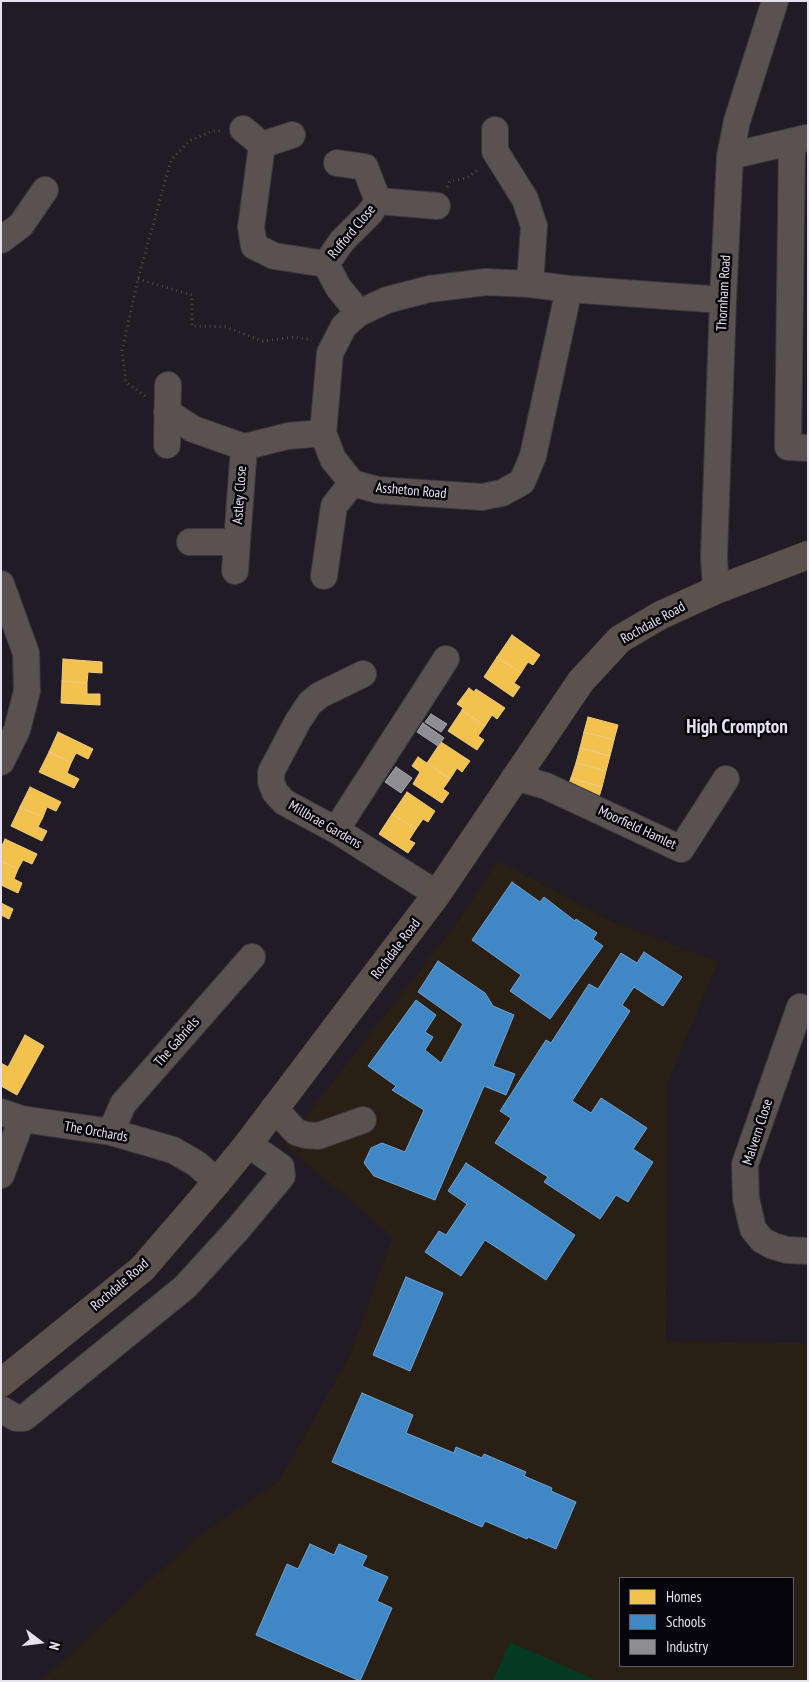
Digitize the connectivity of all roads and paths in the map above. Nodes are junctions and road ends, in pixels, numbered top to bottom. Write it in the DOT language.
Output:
graph roads {
  1 [pos="774,1"];
  2 [pos="495,130"];
  3 [pos="292,134"];
  4 [pos="253,137"];
  5 [pos="800,140"];
  6 [pos="498,156"];
  7 [pos="730,156"];
  8 [pos="337,163"];
  9 [pos="45,190"];
  10 [pos="378,201"];
  11 [pos="437,206"];
  12 [pos="1,240"];
  13 [pos="326,264"];
  14 [pos="138,279"];
  15 [pos="530,284"];
  16 [pos="569,289"];
  17 [pos="723,300"];
  18 [pos="359,313"];
  19 [pos="335,343"];
  20 [pos="168,385"];
  21 [pos="167,412"];
  22 [pos="324,432"];
  23 [pos="166,445"];
  24 [pos="244,447"];
  25 [pos="808,448"];
  26 [pos="352,483"];
  27 [pos="190,542"];
  28 [pos="237,542"];
  29 [pos="808,555"];
  30 [pos="235,571"];
  31 [pos="324,576"];
  32 [pos="1,584"];
  33 [pos="716,590"];
  34 [pos="446,659"];
  35 [pos="363,674"];
  36 [pos="1,762"];
  37 [pos="515,777"];
  38 [pos="726,779"];
  39 [pos="336,830"];
  40 [pos="437,894"];
  41 [pos="252,957"];
  42 [pos="800,1007"];
  43 [pos="274,1108"];
  44 [pos="12,1116"];
  45 [pos="363,1120"];
  46 [pos="110,1132"];
  47 [pos="248,1144"];
  48 [pos="1,1175"];
  49 [pos="217,1182"];
  50 [pos="808,1251"];
  51 [pos="1,1383"];
  52 [pos="1,1409"];
  1 -- 7 [label="street, Thornham Road"];
  2 -- 6 [label="street"];
  3 -- 4 [label="street"];
  4 -- 13 [label="street"];
  4 -- 14 [label="path"];
  5 -- 7 [label="street"];
  5 -- 25 [label="street"];
  6 -- 11 [label="path"];
  6 -- 15 [label="street"];
  7 -- 17 [label="street, Thornham Road"];
  8 -- 10 [label="street, Rufford Close"];
  9 -- 12 [label="street"];
  10 -- 11 [label="street, Rufford Close"];
  10 -- 13 [label="street, Rufford Close"];
  13 -- 18 [label="street"];
  14 -- 19 [label="path"];
  14 -- 21 [label="path"];
  15 -- 16 [label="street"];
  15 -- 18 [label="street"];
  16 -- 17 [label="street"];
  16 -- 26 [label="street, Assheton Road"];
  17 -- 33 [label="street, Thornham Road"];
  18 -- 19 [label="street"];
  19 -- 22 [label="street"];
  20 -- 21 [label="street"];
  21 -- 23 [label="street"];
  21 -- 24 [label="street"];
  22 -- 24 [label="street"];
  22 -- 26 [label="street"];
  24 -- 28 [label="street, Astley Close"];
  26 -- 31 [label="street"];
  27 -- 28 [label="street, Astley Close"];
  28 -- 30 [label="street, Astley Close"];
  29 -- 33 [label="main road, Rochdale Road"];
  32 -- 36 [label="street"];
  33 -- 37 [label="main road, Rochdale Road"];
  34 -- 39 [label="street"];
  35 -- 39 [label="street, Millbrae Gardens"];
  37 -- 38 [label="street, Moorfield Hamlet"];
  37 -- 40 [label="main road, Rochdale Road"];
  39 -- 40 [label="street, Millbrae Gardens"];
  40 -- 43 [label="main road, Rochdale Road"];
  41 -- 46 [label="street, The Gabriels"];
  42 -- 50 [label="street, Malvern Close"];
  43 -- 45 [label="street"];
  43 -- 47 [label="main road, Rochdale Road"];
  44 -- 46 [label="street, The Orchards"];
  44 -- 48 [label="street, The Orchards"];
  46 -- 49 [label="street, The Orchards"];
  47 -- 49 [label="main road, Rochdale Road"];
  47 -- 52 [label="street"];
  49 -- 51 [label="main road, Rochdale Road"];
}
